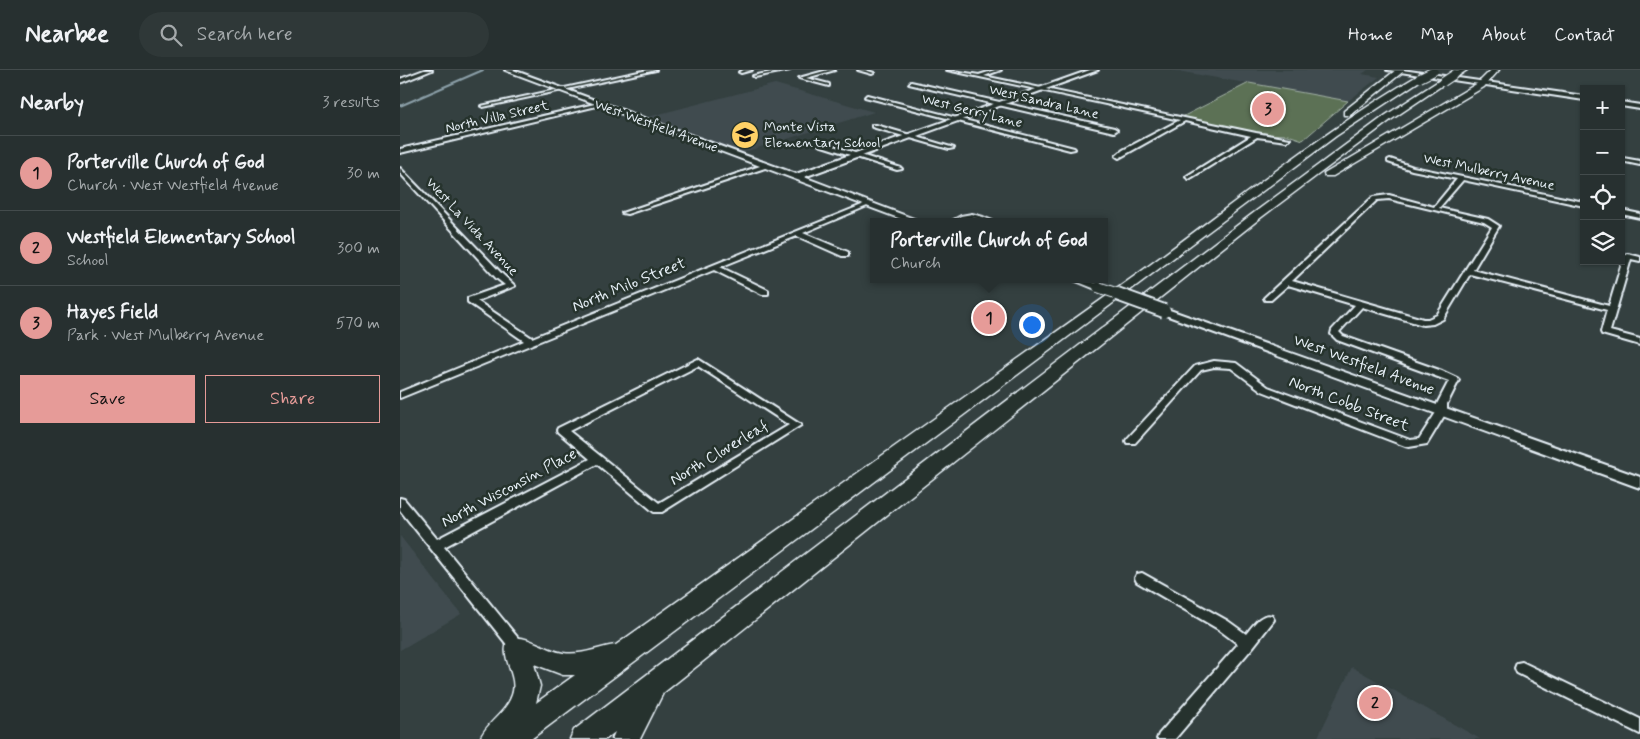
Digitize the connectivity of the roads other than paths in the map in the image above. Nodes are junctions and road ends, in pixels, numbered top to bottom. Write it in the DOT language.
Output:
graph roads {
  1 [pos="429,70"];
  2 [pos="508,70"];
  3 [pos="654,70"];
  4 [pos="750,70"];
  5 [pos="788,70"];
  6 [pos="833,70"];
  7 [pos="860,70"];
  8 [pos="949,70"];
  9 [pos="999,70"];
  10 [pos="1095,70"];
  11 [pos="1399,70"];
  12 [pos="1434,70"];
  13 [pos="1495,70"];
  14 [pos="741,72"];
  15 [pos="1459,72"];
  16 [pos="775,73"];
  17 [pos="872,73"];
  18 [pos="755,76"];
  19 [pos="785,76"];
  20 [pos="979,76"];
  21 [pos="400,81"];
  22 [pos="911,83"];
  23 [pos="1484,83"];
  24 [pos="827,85"];
  25 [pos="561,90"];
  26 [pos="1040,90"];
  27 [pos="867,96"];
  28 [pos="1580,96"];
  29 [pos="1580,97"];
  30 [pos="1625,103"];
  31 [pos="599,104"];
  32 [pos="1000,104"];
  33 [pos="1625,104"];
  34 [pos="483,106"];
  35 [pos="1640,106"];
  36 [pos="957,119"];
  37 [pos="1184,120"];
  38 [pos="874,126"];
  39 [pos="1114,130"];
  40 [pos="910,136"];
  41 [pos="1256,136"];
  42 [pos="1288,139"];
  43 [pos="821,144"];
  44 [pos="951,148"];
  45 [pos="1072,149"];
  46 [pos="400,151"];
  47 [pos="857,155"];
  48 [pos="1119,156"];
  49 [pos="1625,160"];
  50 [pos="1390,161"];
  51 [pos="1640,164"];
  52 [pos="766,166"];
  53 [pos="899,169"];
  54 [pos="400,170"];
  55 [pos="1279,175"];
  56 [pos="1188,177"];
  57 [pos="796,178"];
  58 [pos="1461,179"];
  59 [pos="1580,203"];
  60 [pos="869,204"];
  61 [pos="1436,208"];
  62 [pos="625,213"];
  63 [pos="1625,213"];
  64 [pos="1640,216"];
  65 [pos="1255,217"];
  66 [pos="907,218"];
  67 [pos="961,218"];
  68 [pos="982,218"];
  69 [pos="796,233"];
  70 [pos="845,254"];
  71 [pos="1640,259"];
  72 [pos="714,267"];
  73 [pos="1468,271"];
  74 [pos="1287,282"];
  75 [pos="1087,283"];
  76 [pos="765,292"];
  77 [pos="1268,298"];
  78 [pos="1360,304"];
  79 [pos="1612,309"];
  80 [pos="530,341"];
  81 [pos="1640,342"];
  82 [pos="400,395"];
  83 [pos="1442,411"];
  84 [pos="796,425"];
  85 [pos="1131,441"];
  86 [pos="598,459"];
  87 [pos="1640,484"];
  88 [pos="400,502"];
  89 [pos="435,546"];
  90 [pos="1142,578"];
  91 [pos="1267,620"];
  92 [pos="1248,643"];
  93 [pos="517,648"];
  94 [pos="628,651"];
  95 [pos="1522,668"];
  96 [pos="663,678"];
  97 [pos="1640,727"];
  98 [pos="494,739"];
  99 [pos="508,739"];
  100 [pos="584,739"];
  101 [pos="626,739"];
  102 [pos="1165,739"];
  1 -- 21 [label="street"];
  2 -- 25 [label="street, West Westfield Avenue"];
  3 -- 25 [label="street"];
  4 -- 14 [label="street"];
  5 -- 16 [label="street"];
  6 -- 24 [label="street"];
  7 -- 17 [label="street"];
  8 -- 20 [label="street"];
  9 -- 20 [label="street"];
  10 -- 26 [label="street"];
  11 -- 23 [label="street"];
  11 -- 55 [label="highway"];
  12 -- 55 [label="highway, bridge"];
  13 -- 23 [label="highway"];
  15 -- 65 [label="highway, bridge"];
  16 -- 18 [label="street"];
  16 -- 19 [label="street"];
  20 -- 26 [label="street"];
  22 -- 32 [label="street, West Sandra Lane"];
  23 -- 28 [label="street"];
  23 -- 29 [label="street"];
  23 -- 65 [label="highway"];
  25 -- 31 [label="street, West Westfield Avenue"];
  25 -- 34 [label="street"];
  26 -- 32 [label="street"];
  26 -- 37 [label="street"];
  27 -- 36 [label="street, West Gerry Lane"];
  30 -- 35 [label="street"];
  31 -- 46 [label="street, North Villa Street"];
  31 -- 52 [label="street, West Westfield Avenue"];
  32 -- 36 [label="street"];
  32 -- 39 [label="street, West Sandra Lane"];
  33 -- 35 [label="street"];
  36 -- 40 [label="street"];
  36 -- 45 [label="street, West Gerry Lane"];
  37 -- 41 [label="street"];
  37 -- 48 [label="street"];
  38 -- 40 [label="street"];
  40 -- 44 [label="street"];
  40 -- 47 [label="street"];
  41 -- 42 [label="street"];
  41 -- 56 [label="street"];
  43 -- 47 [label="street"];
  47 -- 53 [label="street"];
  47 -- 57 [label="street"];
  49 -- 51 [label="street"];
  50 -- 58 [label="street, West Mulberry Avenue"];
  52 -- 57 [label="street, West Westfield Avenue"];
  52 -- 62 [label="street"];
  54 -- 80 [label="street, West La Vida Avenue"];
  55 -- 94 [label="highway"];
  57 -- 60 [label="street, West Westfield Avenue"];
  58 -- 59 [label="street, West Mulberry Avenue"];
  58 -- 61 [label="street"];
  60 -- 66 [label="street, West Westfield Avenue"];
  60 -- 69 [label="street, North Milo Street"];
  61 -- 73 [label="street"];
  61 -- 74 [label="street"];
  63 -- 64 [label="street"];
  65 -- 96 [label="highway"];
  67 -- 68 [label="street"];
  69 -- 70 [label="street"];
  69 -- 72 [label="street, North Milo Street"];
  71 -- 79 [label="street"];
  72 -- 76 [label="street"];
  72 -- 80 [label="street, North Milo Street"];
  73 -- 78 [label="street"];
  73 -- 79 [label="street"];
  74 -- 77 [label="street"];
  74 -- 78 [label="street"];
  75 -- 83 [label="street, West Westfield Avenue, bridge"];
  78 -- 83 [label="street, North Cobb Street"];
  79 -- 81 [label="street"];
  80 -- 82 [label="street, North Milo Street"];
  83 -- 85 [label="street, North Cobb Street"];
  83 -- 87 [label="street, West Westfield Avenue"];
  84 -- 86 [label="street, North Cloverleaf"];
  84 -- 86 [label="street, North Wisconsin Place"];
  86 -- 89 [label="street, North Wisconsin Place"];
  88 -- 89 [label="street"];
  89 -- 93 [label="street"];
  90 -- 92 [label="street"];
  91 -- 92 [label="street"];
  92 -- 102 [label="street"];
  93 -- 94 [label="highway"];
  93 -- 98 [label="highway"];
  94 -- 99 [label="highway"];
  95 -- 97 [label="street"];
  96 -- 100 [label="highway"];
  96 -- 101 [label="highway"];
}
